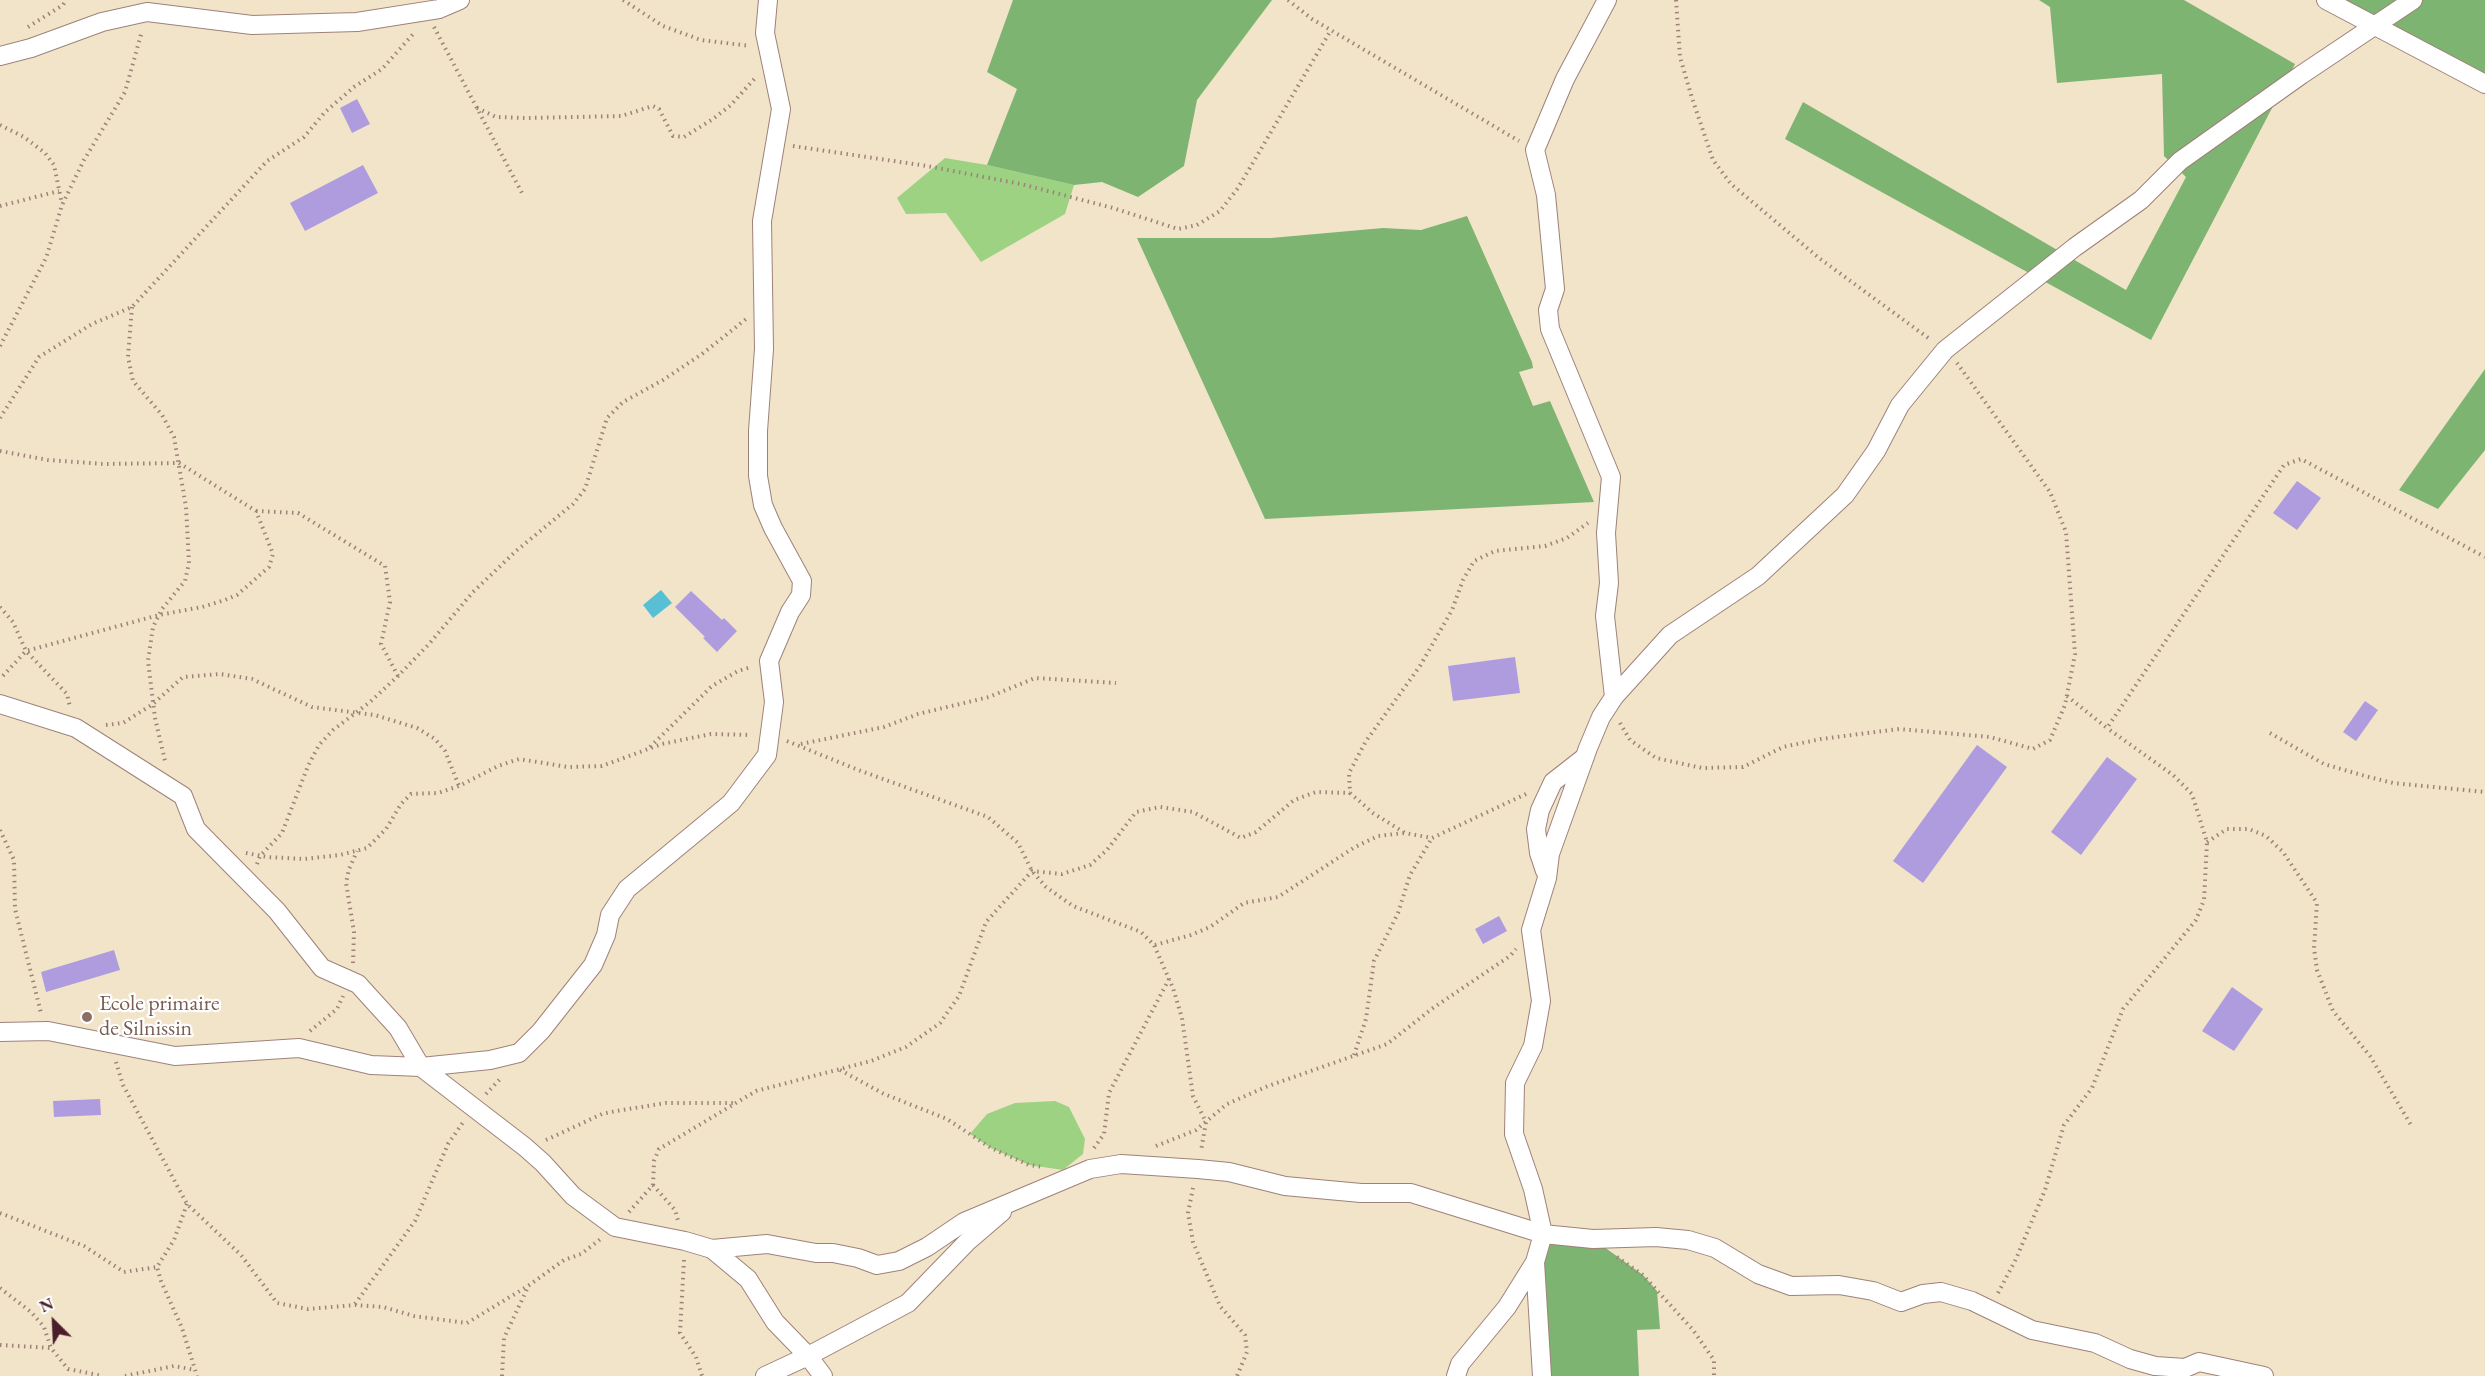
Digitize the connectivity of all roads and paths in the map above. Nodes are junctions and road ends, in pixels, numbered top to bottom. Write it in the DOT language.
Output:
graph roads {
  1 [pos="66,0"];
  2 [pos="460,0"];
  3 [pos="623,0"];
  4 [pos="768,0"];
  5 [pos="1288,0"];
  6 [pos="1607,0"];
  7 [pos="1676,0"];
  8 [pos="2326,0"];
  9 [pos="2413,0"];
  10 [pos="147,12"];
  11 [pos="434,14"];
  12 [pos="2376,26"];
  13 [pos="1331,30"];
  14 [pos="20,32"];
  15 [pos="770,55"];
  16 [pos="0,56"];
  17 [pos="2485,84"];
  18 [pos="477,108"];
  19 [pos="0,125"];
  20 [pos="776,143"];
  21 [pos="1535,150"];
  22 [pos="59,191"];
  23 [pos="522,193"];
  24 [pos="62,205"];
  25 [pos="0,206"];
  26 [pos="763,306"];
  27 [pos="132,307"];
  28 [pos="0,346"];
  29 [pos="1945,350"];
  30 [pos="0,418"];
  31 [pos="0,451"];
  32 [pos="178,463"];
  33 [pos="1609,509"];
  34 [pos="256,511"];
  35 [pos="2485,557"];
  36 [pos="0,608"];
  37 [pos="159,615"];
  38 [pos="26,651"];
  39 [pos="769,661"];
  40 [pos="398,676"];
  41 [pos="0,679"];
  42 [pos="1116,683"];
  43 [pos="2067,696"];
  44 [pos="1614,697"];
  45 [pos="0,704"];
  46 [pos="153,704"];
  47 [pos="357,712"];
  48 [pos="76,728"];
  49 [pos="2107,728"];
  50 [pos="2270,733"];
  51 [pos="770,736"];
  52 [pos="799,744"];
  53 [pos="649,748"];
  54 [pos="1585,757"];
  55 [pos="1553,783"];
  56 [pos="459,786"];
  57 [pos="2485,792"];
  58 [pos="1350,793"];
  59 [pos="183,796"];
  60 [pos="0,830"];
  61 [pos="1404,833"];
  62 [pos="1432,838"];
  63 [pos="2206,842"];
  64 [pos="213,846"];
  65 [pos="260,856"];
  66 [pos="1032,871"];
  67 [pos="1547,878"];
  68 [pos="249,883"];
  69 [pos="1532,930"];
  70 [pos="1154,945"];
  71 [pos="1169,978"];
  72 [pos="48,1031"];
  73 [pos="0,1032"];
  74 [pos="110,1044"];
  75 [pos="519,1053"];
  76 [pos="1354,1055"];
  77 [pos="421,1066"];
  78 [pos="840,1070"];
  79 [pos="736,1103"];
  80 [pos="472,1108"];
  81 [pos="1206,1122"];
  82 [pos="2410,1125"];
  83 [pos="525,1147"];
  84 [pos="1152,1148"];
  85 [pos="1198,1169"];
  86 [pos="1078,1172"];
  87 [pos="653,1185"];
  88 [pos="1013,1203"];
  89 [pos="187,1204"];
  90 [pos="0,1214"];
  91 [pos="615,1227"];
  92 [pos="1543,1234"];
  93 [pos="1593,1239"];
  94 [pos="685,1241"];
  95 [pos="712,1250"];
  96 [pos="1535,1262"];
  97 [pos="157,1267"];
  98 [pos="528,1286"];
  99 [pos="0,1288"];
  100 [pos="355,1305"];
  101 [pos="1989,1310"];
  102 [pos="0,1345"];
  103 [pos="51,1348"];
  104 [pos="808,1356"];
  105 [pos="195,1370"];
  106 [pos="103,1376"];
  107 [pos="125,1376"];
  108 [pos="197,1376"];
  109 [pos="502,1376"];
  110 [pos="702,1376"];
  111 [pos="765,1376"];
  112 [pos="823,1376"];
  113 [pos="1237,1376"];
  114 [pos="1456,1376"];
  115 [pos="1542,1376"];
  116 [pos="1714,1376"];
  117 [pos="2264,1376"];
  1 -- 14 [label="path"];
  2 -- 11 [label="street"];
  3 -- 15 [label="path"];
  4 -- 15 [label="street"];
  5 -- 13 [label="path"];
  6 -- 21 [label="street"];
  7 -- 29 [label="path"];
  8 -- 12 [label="street"];
  9 -- 12 [label="street"];
  10 -- 11 [label="street"];
  10 -- 16 [label="street"];
  10 -- 24 [label="path"];
  11 -- 18 [label="path"];
  11 -- 27 [label="path"];
  12 -- 17 [label="street"];
  12 -- 29 [label="street"];
  13 -- 20 [label="path"];
  13 -- 21 [label="path"];
  15 -- 18 [label="path"];
  15 -- 20 [label="street"];
  18 -- 23 [label="path"];
  19 -- 22 [label="path"];
  20 -- 26 [label="street"];
  21 -- 33 [label="street"];
  22 -- 24 [label="path"];
  22 -- 25 [label="path"];
  24 -- 28 [label="path"];
  26 -- 39 [label="street"];
  26 -- 40 [label="path"];
  27 -- 30 [label="path"];
  27 -- 32 [label="path"];
  29 -- 43 [label="path"];
  29 -- 44 [label="street"];
  31 -- 32 [label="path"];
  32 -- 34 [label="path"];
  32 -- 37 [label="path"];
  33 -- 44 [label="street"];
  33 -- 58 [label="path"];
  34 -- 37 [label="path"];
  34 -- 40 [label="path"];
  35 -- 49 [label="path"];
  36 -- 38 [label="path"];
  37 -- 38 [label="path"];
  37 -- 46 [label="path"];
  38 -- 41 [label="path"];
  38 -- 48 [label="path"];
  39 -- 51 [label="street"];
  39 -- 53 [label="path"];
  40 -- 47 [label="path"];
  42 -- 52 [label="path"];
  43 -- 44 [label="path"];
  43 -- 49 [label="path"];
  44 -- 54 [label="street"];
  45 -- 48 [label="street"];
  46 -- 47 [label="path"];
  46 -- 48 [label="path"];
  46 -- 59 [label="path"];
  47 -- 56 [label="path"];
  47 -- 65 [label="path"];
  48 -- 59 [label="street"];
  49 -- 63 [label="path"];
  50 -- 57 [label="path"];
  51 -- 52 [label="path"];
  51 -- 53 [label="path"];
  51 -- 75 [label="street"];
  52 -- 66 [label="path"];
  53 -- 56 [label="path"];
  54 -- 55 [label="street"];
  54 -- 67 [label="street"];
  55 -- 62 [label="path"];
  55 -- 67 [label="street"];
  56 -- 65 [label="path"];
  58 -- 61 [label="path"];
  58 -- 66 [label="path"];
  59 -- 64 [label="street"];
  60 -- 72 [label="path"];
  61 -- 62 [label="path"];
  61 -- 70 [label="path"];
  62 -- 76 [label="path"];
  63 -- 82 [label="path"];
  63 -- 101 [label="path"];
  64 -- 65 [label="path"];
  64 -- 68 [label="street"];
  65 -- 68 [label="path"];
  66 -- 70 [label="path"];
  66 -- 78 [label="path"];
  67 -- 69 [label="street"];
  68 -- 77 [label="street"];
  69 -- 76 [label="path"];
  69 -- 92 [label="street"];
  70 -- 71 [label="path"];
  71 -- 81 [label="path"];
  71 -- 86 [label="path"];
  72 -- 73 [label="street"];
  72 -- 74 [label="street"];
  74 -- 77 [label="street"];
  74 -- 89 [label="path"];
  75 -- 77 [label="street"];
  75 -- 80 [label="path"];
  76 -- 81 [label="path"];
  77 -- 80 [label="street"];
  78 -- 79 [label="path"];
  78 -- 86 [label="path"];
  79 -- 83 [label="path"];
  79 -- 87 [label="path"];
  80 -- 83 [label="street"];
  80 -- 100 [label="path"];
  81 -- 84 [label="path"];
  81 -- 85 [label="path"];
  83 -- 91 [label="street"];
  85 -- 86 [label="street"];
  85 -- 92 [label="street"];
  85 -- 113 [label="path"];
  86 -- 88 [label="street"];
  87 -- 91 [label="path"];
  87 -- 94 [label="path"];
  88 -- 95 [label="street"];
  88 -- 104 [label="street"];
  89 -- 97 [label="path"];
  89 -- 100 [label="path"];
  90 -- 97 [label="path"];
  91 -- 94 [label="street"];
  91 -- 98 [label="path"];
  92 -- 93 [label="street"];
  92 -- 96 [label="street"];
  93 -- 101 [label="street"];
  93 -- 116 [label="path"];
  94 -- 95 [label="street"];
  94 -- 110 [label="path"];
  95 -- 104 [label="street"];
  96 -- 114 [label="street"];
  96 -- 115 [label="street"];
  97 -- 105 [label="path"];
  98 -- 100 [label="path"];
  98 -- 109 [label="path"];
  99 -- 103 [label="path"];
  101 -- 117 [label="street"];
  102 -- 103 [label="path"];
  103 -- 106 [label="path"];
  104 -- 111 [label="street"];
  104 -- 112 [label="street"];
  105 -- 107 [label="path"];
  105 -- 108 [label="path"];
}
